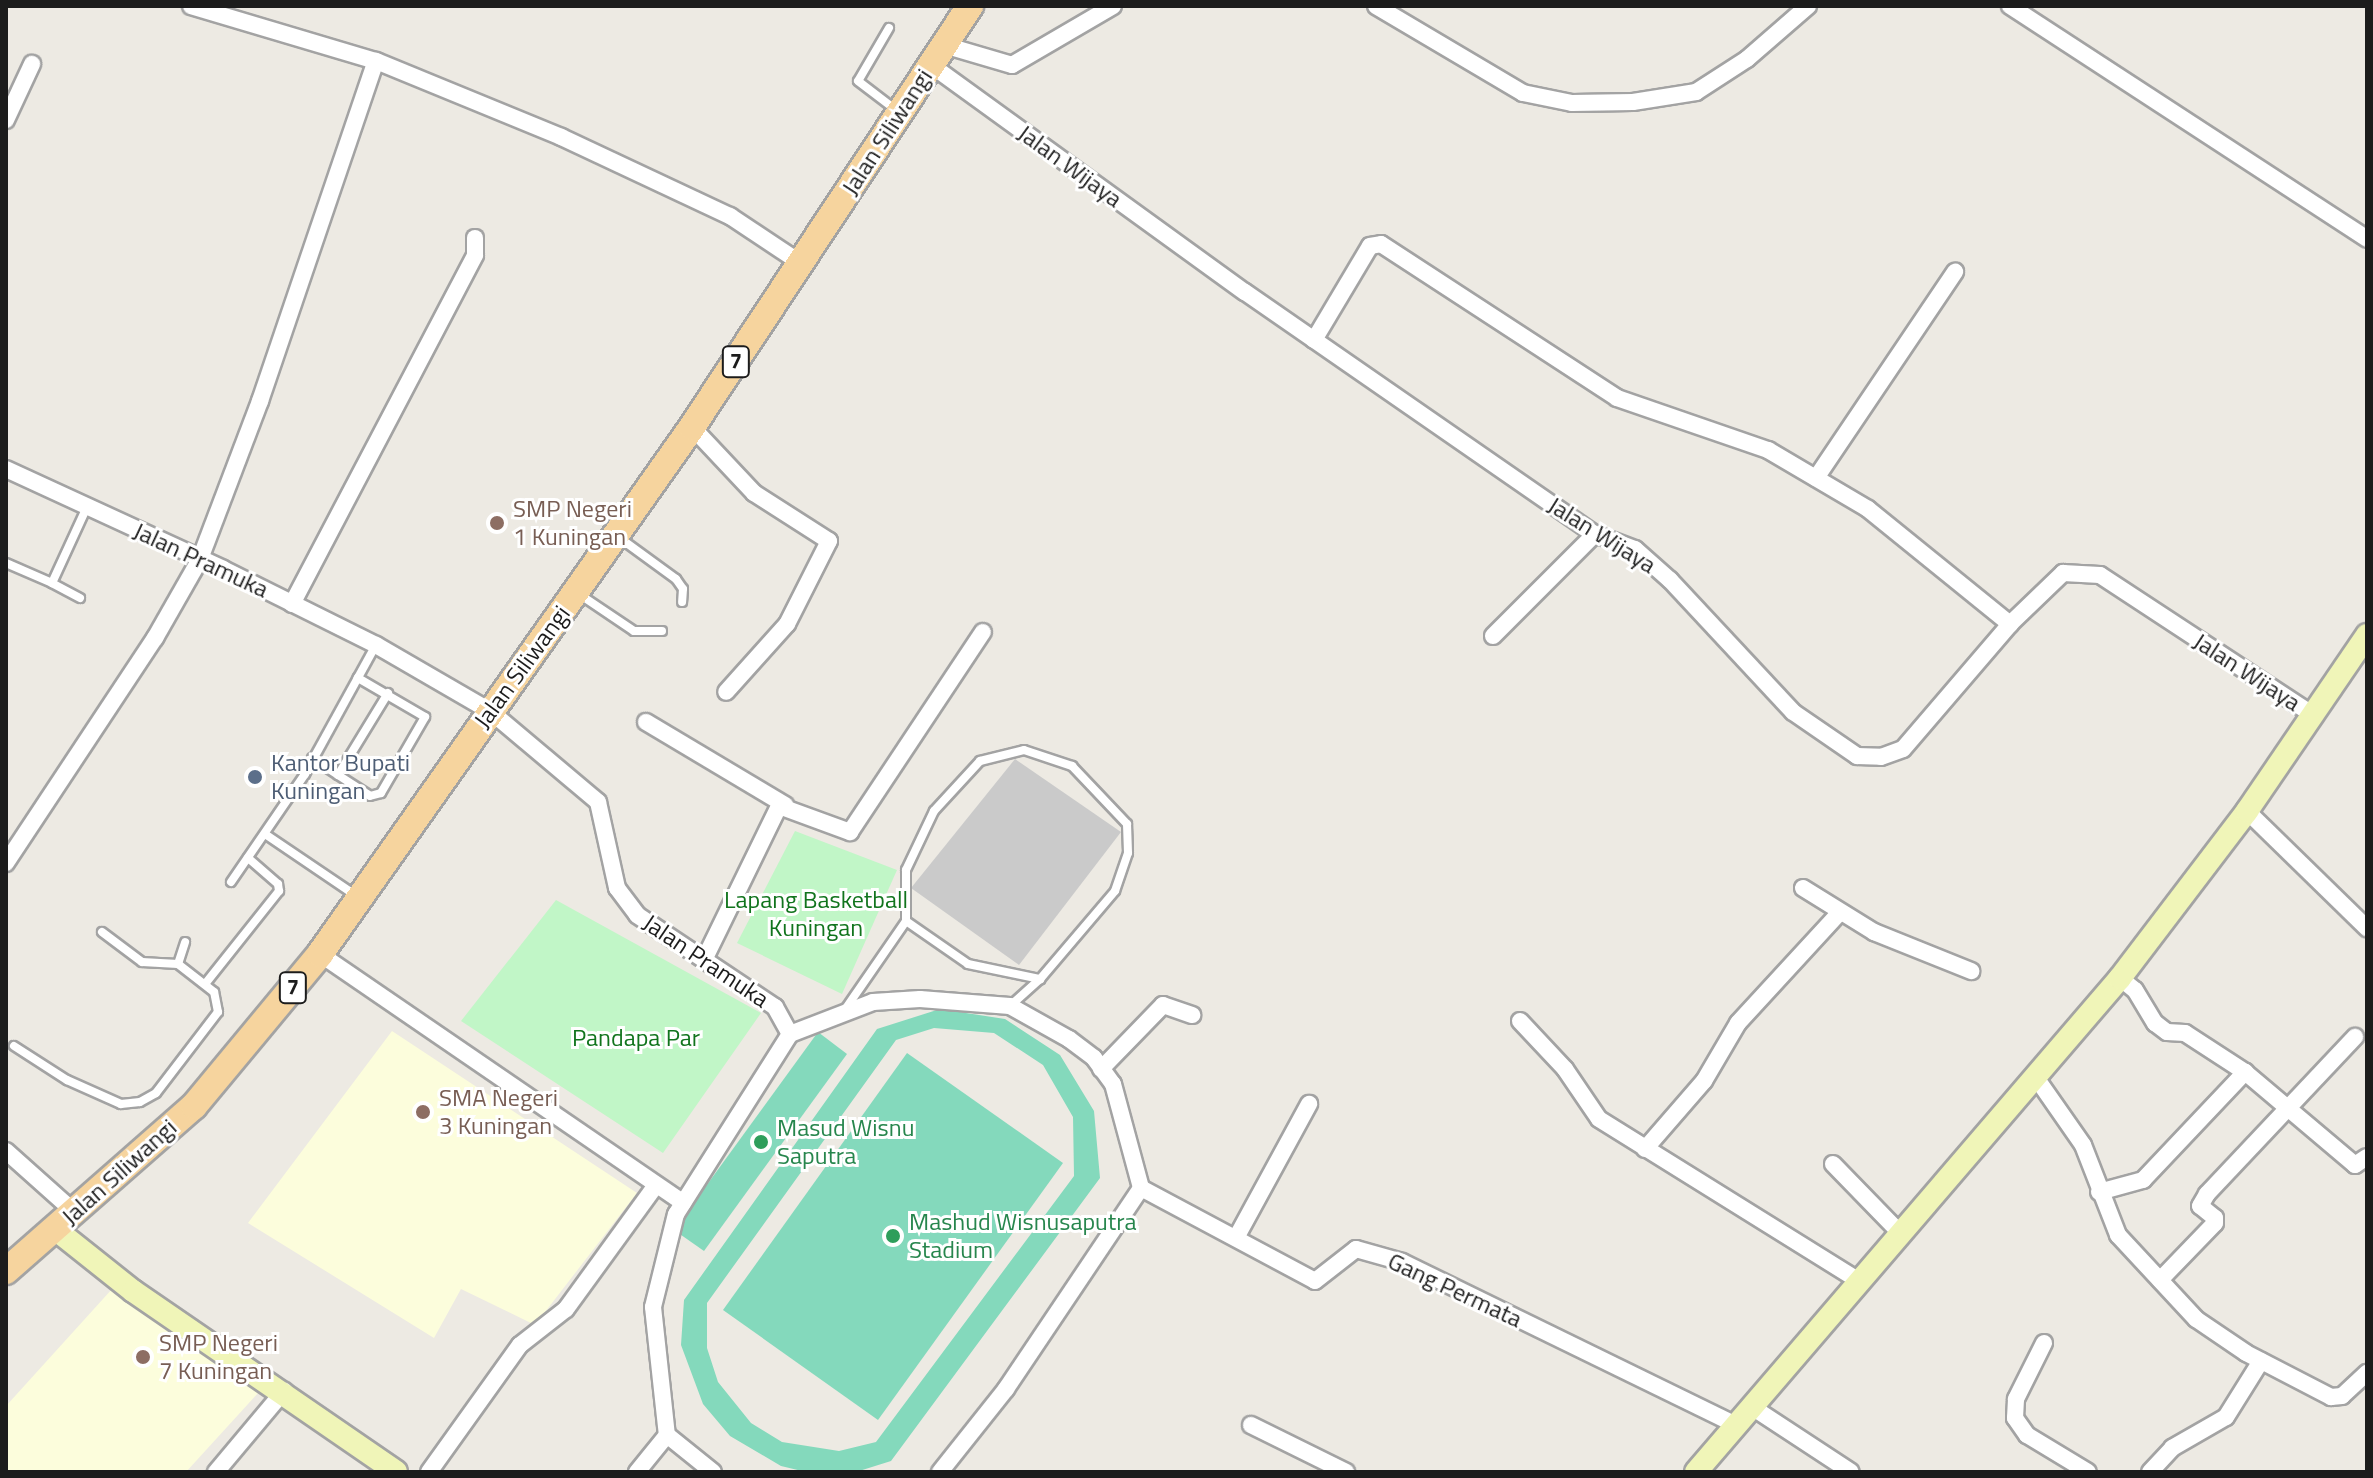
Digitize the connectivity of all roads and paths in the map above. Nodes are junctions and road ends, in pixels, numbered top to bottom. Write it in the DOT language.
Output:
graph roads {
  1 [pos="191,6"];
  2 [pos="970,6"];
  3 [pos="1113,6"];
  4 [pos="1376,6"];
  5 [pos="1808,6"];
  6 [pos="2010,6"];
  7 [pos="889,28"];
  8 [pos="938,55"];
  9 [pos="376,61"];
  10 [pos="32,64"];
  11 [pos="900,113"];
  12 [pos="6,120"];
  13 [pos="475,238"];
  14 [pos="2367,239"];
  15 [pos="802,264"];
  16 [pos="1955,272"];
  17 [pos="1314,340"];
  18 [pos="692,427"];
  19 [pos="6,469"];
  20 [pos="1816,478"];
  21 [pos="87,507"];
  22 [pos="1595,534"];
  23 [pos="617,536"];
  24 [pos="200,559"];
  25 [pos="6,563"];
  26 [pos="52,583"];
  27 [pos="577,592"];
  28 [pos="80,598"];
  29 [pos="682,602"];
  30 [pos="292,604"];
  31 [pos="2010,624"];
  32 [pos="662,631"];
  33 [pos="983,632"];
  34 [pos="2367,635"];
  35 [pos="1493,636"];
  36 [pos="376,645"];
  37 [pos="358,678"];
  38 [pos="726,692"];
  39 [pos="388,693"];
  40 [pos="490,711"];
  41 [pos="2310,713"];
  42 [pos="646,722"];
  43 [pos="312,758"];
  44 [pos="338,775"];
  45 [pos="785,805"];
  46 [pos="2247,811"];
  47 [pos="265,834"];
  48 [pos="248,858"];
  49 [pos="6,863"];
  50 [pos="231,882"];
  51 [pos="1803,888"];
  52 [pos="359,897"];
  53 [pos="1839,913"];
  54 [pos="906,921"];
  55 [pos="2367,928"];
  56 [pos="102,932"];
  57 [pos="185,942"];
  58 [pos="320,954"];
  59 [pos="704,960"];
  60 [pos="178,964"];
  61 [pos="1971,971"];
  62 [pos="2120,978"];
  63 [pos="1040,979"];
  64 [pos="205,984"];
  65 [pos="1010,1006"];
  66 [pos="841,1015"];
  67 [pos="1192,1015"];
  68 [pos="1520,1021"];
  69 [pos="790,1034"];
  70 [pos="2355,1037"];
  71 [pos="14,1046"];
  72 [pos="1101,1069"];
  73 [pos="2245,1072"];
  74 [pos="2037,1079"];
  75 [pos="1309,1104"];
  76 [pos="2288,1110"];
  77 [pos="1645,1149"];
  78 [pos="6,1151"];
  79 [pos="2366,1160"];
  80 [pos="1833,1164"];
  81 [pos="656,1185"];
  82 [pos="1141,1188"];
  83 [pos="2099,1192"];
  84 [pos="683,1203"];
  85 [pos="64,1220"];
  86 [pos="1902,1235"];
  87 [pos="1236,1238"];
  88 [pos="6,1271"];
  89 [pos="2160,1280"];
  90 [pos="1859,1281"];
  91 [pos="2044,1343"];
  92 [pos="2261,1361"];
  93 [pos="2367,1373"];
  94 [pos="284,1391"];
  95 [pos="1752,1407"];
  96 [pos="1251,1425"];
  97 [pos="1736,1425"];
  98 [pos="667,1435"];
  99 [pos="216,1472"];
  100 [pos="396,1472"];
  101 [pos="429,1472"];
  102 [pos="637,1472"];
  103 [pos="713,1472"];
  104 [pos="940,1472"];
  105 [pos="1346,1472"];
  106 [pos="1696,1472"];
  107 [pos="1851,1472"];
  108 [pos="2088,1472"];
  109 [pos="2150,1472"];
  1 -- 9 [label="street"];
  2 -- 8 [label="main road, Jalan Siliwangi / 7"];
  3 -- 8 [label="street"];
  4 -- 5 [label="street"];
  6 -- 14 [label="street"];
  7 -- 11 [label="lane"];
  8 -- 11 [label="main road, Jalan Siliwangi / 7"];
  8 -- 17 [label="street, Jalan Wijaya"];
  9 -- 15 [label="street"];
  9 -- 24 [label="street"];
  10 -- 12 [label="street"];
  11 -- 15 [label="main road, Jalan Siliwangi / 7"];
  13 -- 30 [label="street"];
  15 -- 18 [label="main road, Jalan Siliwangi / 7"];
  16 -- 20 [label="street"];
  17 -- 20 [label="street"];
  17 -- 22 [label="street, Jalan Wijaya"];
  18 -- 23 [label="main road, Jalan Siliwangi / 7"];
  18 -- 38 [label="street"];
  19 -- 21 [label="street, Jalan Pramuka"];
  20 -- 31 [label="street"];
  21 -- 24 [label="street, Jalan Pramuka"];
  21 -- 26 [label="lane"];
  22 -- 31 [label="street, Jalan Wijaya"];
  22 -- 35 [label="street"];
  23 -- 27 [label="main road, Jalan Siliwangi / 7"];
  23 -- 29 [label="lane"];
  24 -- 30 [label="street, Jalan Pramuka"];
  24 -- 49 [label="street"];
  25 -- 26 [label="lane"];
  26 -- 28 [label="lane"];
  27 -- 32 [label="lane"];
  27 -- 40 [label="main road, Jalan Siliwangi / 7"];
  30 -- 36 [label="street, Jalan Pramuka"];
  31 -- 41 [label="street, Jalan Wijaya"];
  33 -- 45 [label="street"];
  34 -- 41 [label="street"];
  36 -- 37 [label="lane"];
  36 -- 40 [label="street, Jalan Pramuka"];
  37 -- 39 [label="lane"];
  37 -- 43 [label="lane"];
  39 -- 44 [label="lane"];
  39 -- 44 [label="lane"];
  40 -- 52 [label="main road, Jalan Siliwangi / 7"];
  40 -- 59 [label="street, Jalan Pramuka"];
  41 -- 46 [label="street"];
  42 -- 45 [label="street"];
  43 -- 44 [label="lane"];
  43 -- 47 [label="lane"];
  45 -- 59 [label="street"];
  46 -- 55 [label="street"];
  46 -- 62 [label="street"];
  47 -- 48 [label="lane"];
  47 -- 52 [label="lane"];
  48 -- 50 [label="lane"];
  48 -- 64 [label="lane"];
  51 -- 53 [label="street"];
  52 -- 58 [label="main road, Jalan Siliwangi / 7"];
  53 -- 61 [label="street"];
  53 -- 77 [label="street"];
  54 -- 63 [label="lane"];
  54 -- 63 [label="lane"];
  54 -- 66 [label="lane"];
  56 -- 60 [label="lane"];
  57 -- 60 [label="lane"];
  58 -- 81 [label="street"];
  58 -- 85 [label="main road, Jalan Siliwangi / 7"];
  59 -- 69 [label="street, Jalan Pramuka"];
  60 -- 64 [label="lane"];
  62 -- 73 [label="street"];
  62 -- 74 [label="street"];
  63 -- 65 [label="lane"];
  64 -- 71 [label="lane"];
  65 -- 66 [label="street"];
  65 -- 72 [label="street"];
  66 -- 69 [label="street"];
  67 -- 72 [label="street"];
  68 -- 77 [label="street"];
  69 -- 84 [label="street"];
  70 -- 76 [label="street"];
  72 -- 82 [label="street"];
  73 -- 76 [label="street"];
  73 -- 83 [label="street"];
  74 -- 83 [label="street"];
  74 -- 86 [label="street"];
  75 -- 87 [label="street"];
  76 -- 79 [label="street"];
  76 -- 89 [label="street"];
  77 -- 90 [label="street"];
  78 -- 85 [label="street"];
  80 -- 86 [label="street"];
  81 -- 84 [label="street"];
  81 -- 101 [label="street"];
  82 -- 87 [label="street, Gang Permata"];
  82 -- 104 [label="street"];
  83 -- 89 [label="street"];
  84 -- 98 [label="street"];
  85 -- 88 [label="main road, Jalan Siliwangi / 7"];
  85 -- 94 [label="street"];
  86 -- 90 [label="street"];
  87 -- 97 [label="street, Gang Permata"];
  89 -- 92 [label="street"];
  90 -- 95 [label="street"];
  91 -- 108 [label="street"];
  92 -- 93 [label="street"];
  92 -- 109 [label="street"];
  94 -- 99 [label="street"];
  94 -- 100 [label="street"];
  95 -- 97 [label="street"];
  95 -- 107 [label="street"];
  96 -- 105 [label="street"];
  97 -- 106 [label="street"];
  98 -- 102 [label="street"];
  98 -- 103 [label="street"];
}
